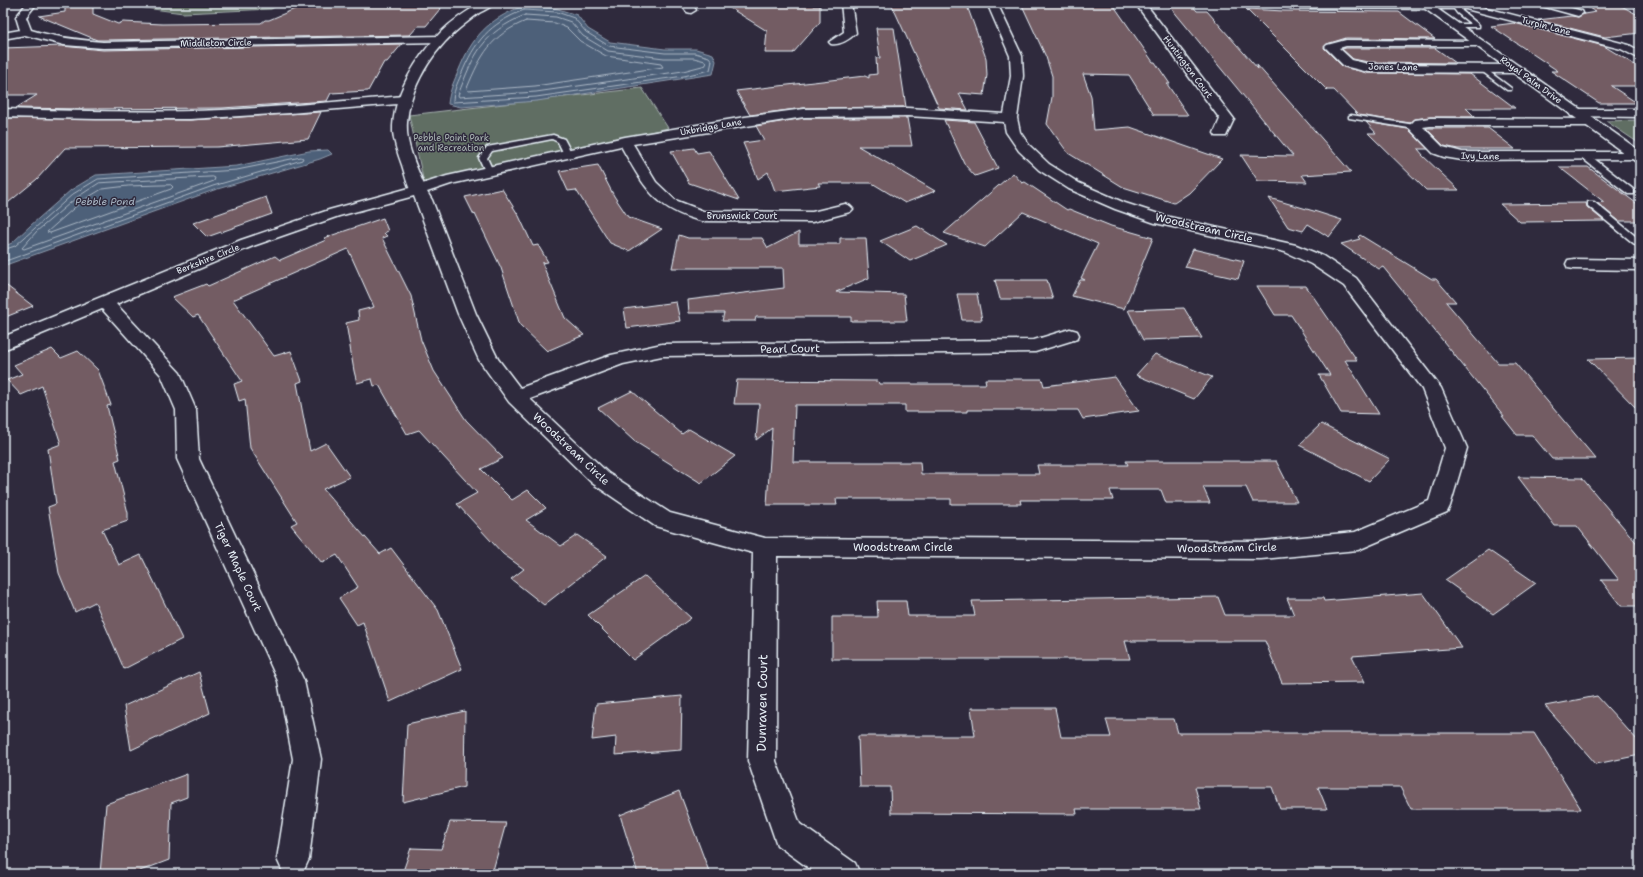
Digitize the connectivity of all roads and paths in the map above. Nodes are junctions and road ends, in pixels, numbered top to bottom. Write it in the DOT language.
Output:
graph roads {
  1 [pos="32,3"];
  2 [pos="489,3"];
  3 [pos="846,3"];
  4 [pos="992,3"];
  5 [pos="1140,3"];
  6 [pos="1283,3"];
  7 [pos="1542,3"];
  8 [pos="1634,3"];
  9 [pos="1424,4"];
  10 [pos="1455,6"];
  11 [pos="1640,6"];
  12 [pos="1578,13"];
  13 [pos="1454,26"];
  14 [pos="26,32"];
  15 [pos="3,36"];
  16 [pos="441,39"];
  17 [pos="835,42"];
  18 [pos="1480,44"];
  19 [pos="1640,56"];
  20 [pos="1482,68"];
  21 [pos="1515,69"];
  22 [pos="1509,89"];
  23 [pos="404,100"];
  24 [pos="3,113"];
  25 [pos="1576,113"];
  26 [pos="1640,113"];
  27 [pos="1351,117"];
  28 [pos="1010,118"];
  29 [pos="1590,123"];
  30 [pos="1415,127"];
  31 [pos="1221,133"];
  32 [pos="624,141"];
  33 [pos="568,154"];
  34 [pos="1585,156"];
  35 [pos="1638,157"];
  36 [pos="489,171"];
  37 [pos="418,190"];
  38 [pos="1631,192"];
  39 [pos="1591,204"];
  40 [pos="845,209"];
  41 [pos="1640,244"];
  42 [pos="1574,264"];
  43 [pos="1640,265"];
  44 [pos="104,301"];
  45 [pos="1070,335"];
  46 [pos="3,344"];
  47 [pos="516,397"];
  48 [pos="765,546"];
  49 [pos="293,859"];
  50 [pos="844,874"];
  1 -- 14 [label="street"];
  2 -- 16 [label="street"];
  3 -- 17 [label="street"];
  4 -- 28 [label="street, Woodstream Circle"];
  5 -- 31 [label="street, Huntington Court"];
  6 -- 9 [label="street, Turpin Lane"];
  7 -- 12 [label="street"];
  8 -- 11 [label="lane"];
  9 -- 10 [label="street, Turpin Lane"];
  9 -- 13 [label="street, Royal Palm Drive"];
  10 -- 13 [label="lane"];
  10 -- 19 [label="street, Turpin Lane"];
  13 -- 18 [label="street, Royal Palm Drive"];
  14 -- 15 [label="street"];
  14 -- 16 [label="street, Middleton Circle"];
  16 -- 23 [label="street"];
  18 -- 20 [label="street, Jones Lane"];
  18 -- 21 [label="street, Royal Palm Drive"];
  20 -- 21 [label="street, Jones Lane"];
  20 -- 22 [label="lane"];
  21 -- 25 [label="street, Royal Palm Drive"];
  23 -- 24 [label="street"];
  23 -- 37 [label="street"];
  25 -- 26 [label="street"];
  25 -- 29 [label="street, Royal Palm Drive"];
  27 -- 30 [label="lane"];
  28 -- 32 [label="street, Uxbridge Lane"];
  28 -- 48 [label="street, Woodstream Circle"];
  29 -- 30 [label="street"];
  29 -- 35 [label="street, Royal Palm Drive"];
  30 -- 34 [label="street, Ivy Lane"];
  32 -- 33 [label="street, Uxbridge Lane"];
  32 -- 40 [label="street, Brunswick Court"];
  33 -- 36 [label="street, Uxbridge Lane"];
  33 -- 36 [label="lane"];
  34 -- 35 [label="street, Ivy Lane"];
  34 -- 38 [label="lane"];
  36 -- 37 [label="street, Uxbridge Lane"];
  37 -- 44 [label="street, Berkshire Circle"];
  37 -- 47 [label="street, Woodstream Circle"];
  39 -- 41 [label="lane"];
  42 -- 43 [label="street"];
  44 -- 46 [label="street, Berkshire Circle"];
  44 -- 49 [label="street, Tiger Maple Court"];
  45 -- 47 [label="street, Pearl Court"];
  47 -- 48 [label="street, Woodstream Circle"];
  48 -- 50 [label="street, Dunraven Court"];
}
